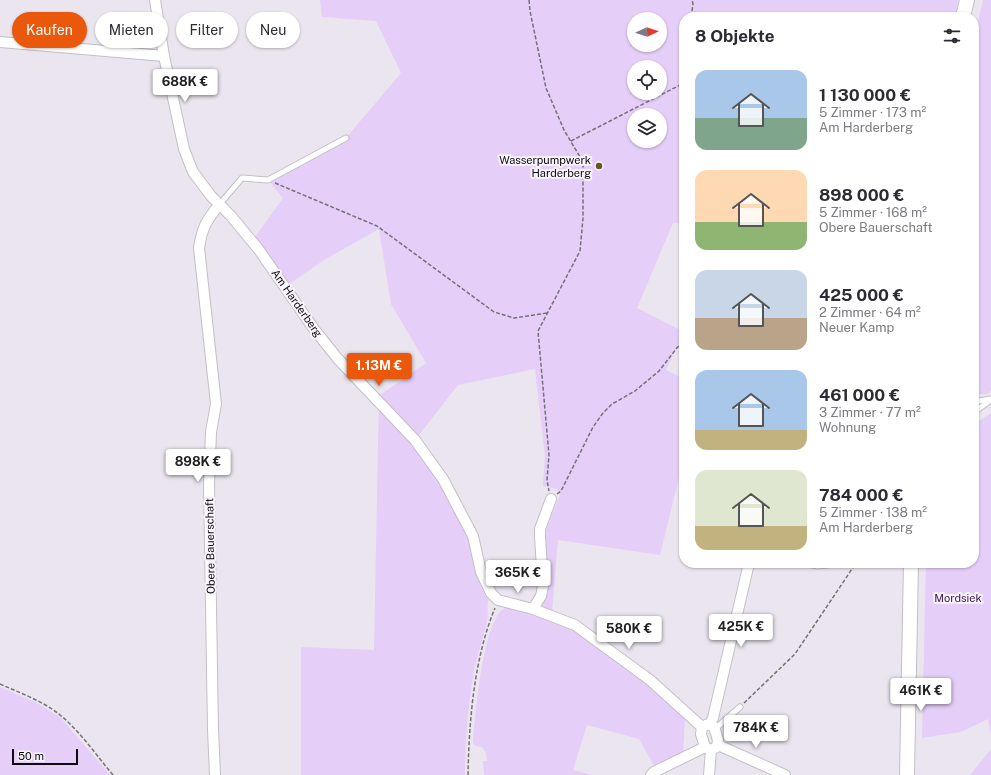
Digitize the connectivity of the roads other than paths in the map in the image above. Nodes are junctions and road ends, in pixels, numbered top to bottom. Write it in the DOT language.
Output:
graph roads {
  1 [pos="156,0"];
  2 [pos="967,0"];
  3 [pos="964,12"];
  4 [pos="0,42"];
  5 [pos="164,56"];
  6 [pos="346,138"];
  7 [pos="219,205"];
  8 [pos="991,400"];
  9 [pos="979,401"];
  10 [pos="979,408"];
  11 [pos="551,499"];
  12 [pos="748,568"];
  13 [pos="911,568"];
  14 [pos="533,609"];
  15 [pos="740,707"];
  16 [pos="709,727"];
  17 [pos="711,748"];
  18 [pos="215,775"];
  19 [pos="651,775"];
  20 [pos="709,775"];
  21 [pos="785,775"];
  22 [pos="907,775"];
  1 -- 5 [label="street, Am Harderberg"];
  2 -- 3 [label="street"];
  4 -- 5 [label="street"];
  5 -- 7 [label="street, Am Harderberg"];
  6 -- 7 [label="lane"];
  7 -- 14 [label="street, Am Harderberg"];
  7 -- 18 [label="street, Obere Bauerschaft"];
  8 -- 9 [label="lane"];
  8 -- 10 [label="lane"];
  11 -- 14 [label="street"];
  12 -- 16 [label="street"];
  13 -- 22 [label="street"];
  14 -- 16 [label="street"];
  15 -- 16 [label="lane"];
  16 -- 17 [label="street"];
  16 -- 17 [label="street"];
  17 -- 19 [label="street"];
  17 -- 20 [label="street"];
  17 -- 21 [label="street"];
}
